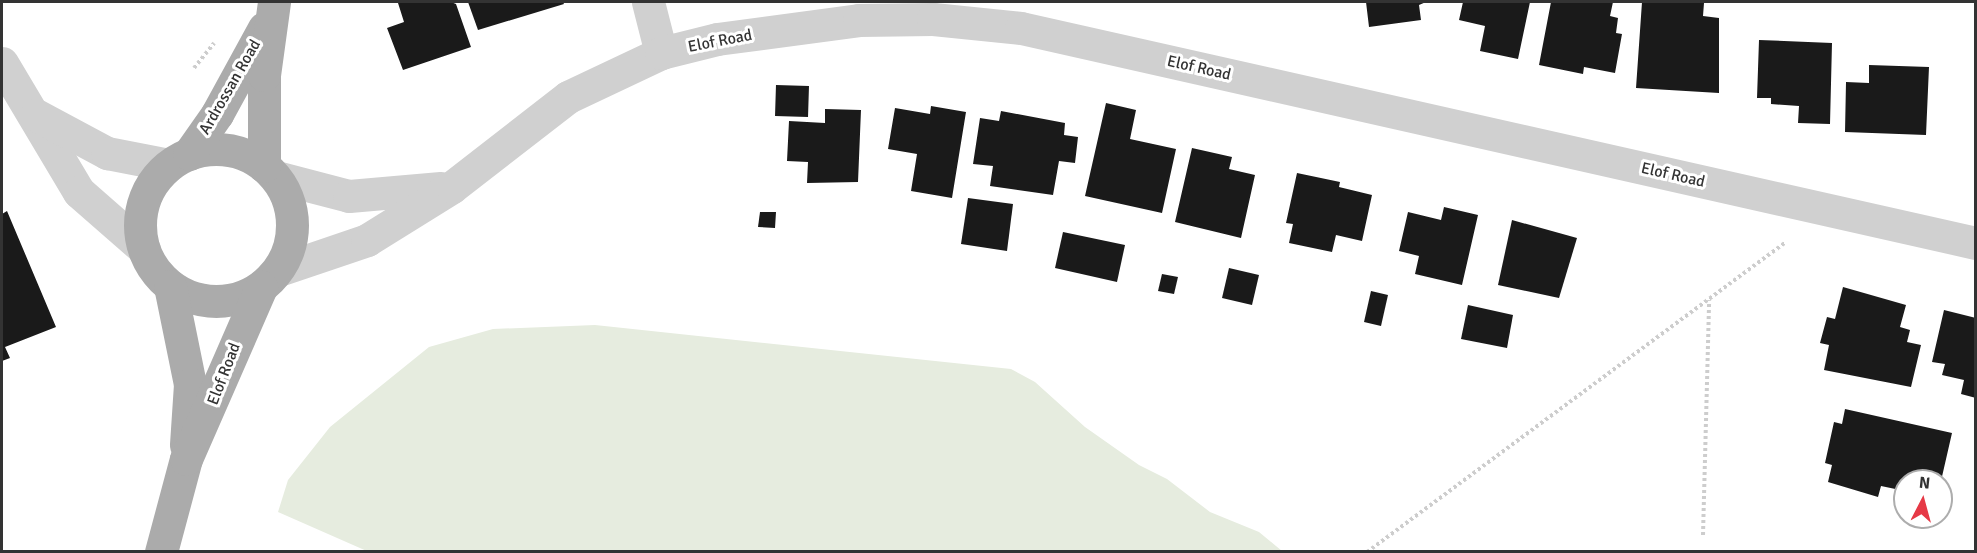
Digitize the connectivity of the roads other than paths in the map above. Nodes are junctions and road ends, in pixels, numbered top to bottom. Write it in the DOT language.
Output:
graph roads {
  1 [pos="648,2"];
  2 [pos="272,10"];
  3 [pos="661,54"];
  4 [pos="2,63"];
  5 [pos="36,116"];
  6 [pos="179,160"];
  7 [pos="270,172"];
  8 [pos="452,187"];
  9 [pos="1976,243"];
  10 [pos="144,249"];
  11 [pos="270,279"];
  12 [pos="171,286"];
  13 [pos="186,459"];
  14 [pos="161,552"];
  1 -- 3 [label="street"];
  2 -- 6 [label="main road, Ardrossan Road"];
  2 -- 7 [label="main road, Ardrossan Road"];
  3 -- 8 [label="street, Elof Road"];
  3 -- 9 [label="street, Elof Road"];
  4 -- 5 [label="street"];
  5 -- 6 [label="street"];
  5 -- 10 [label="street"];
  6 -- 7 [label="main road"];
  6 -- 10 [label="main road"];
  7 -- 8 [label="street"];
  7 -- 11 [label="main road"];
  8 -- 11 [label="street, Elof Road"];
  10 -- 12 [label="main road"];
  11 -- 12 [label="main road"];
  11 -- 13 [label="main road, Elof Road"];
  12 -- 13 [label="main road, Elof Road"];
  13 -- 14 [label="main road, Elof Road"];
}
